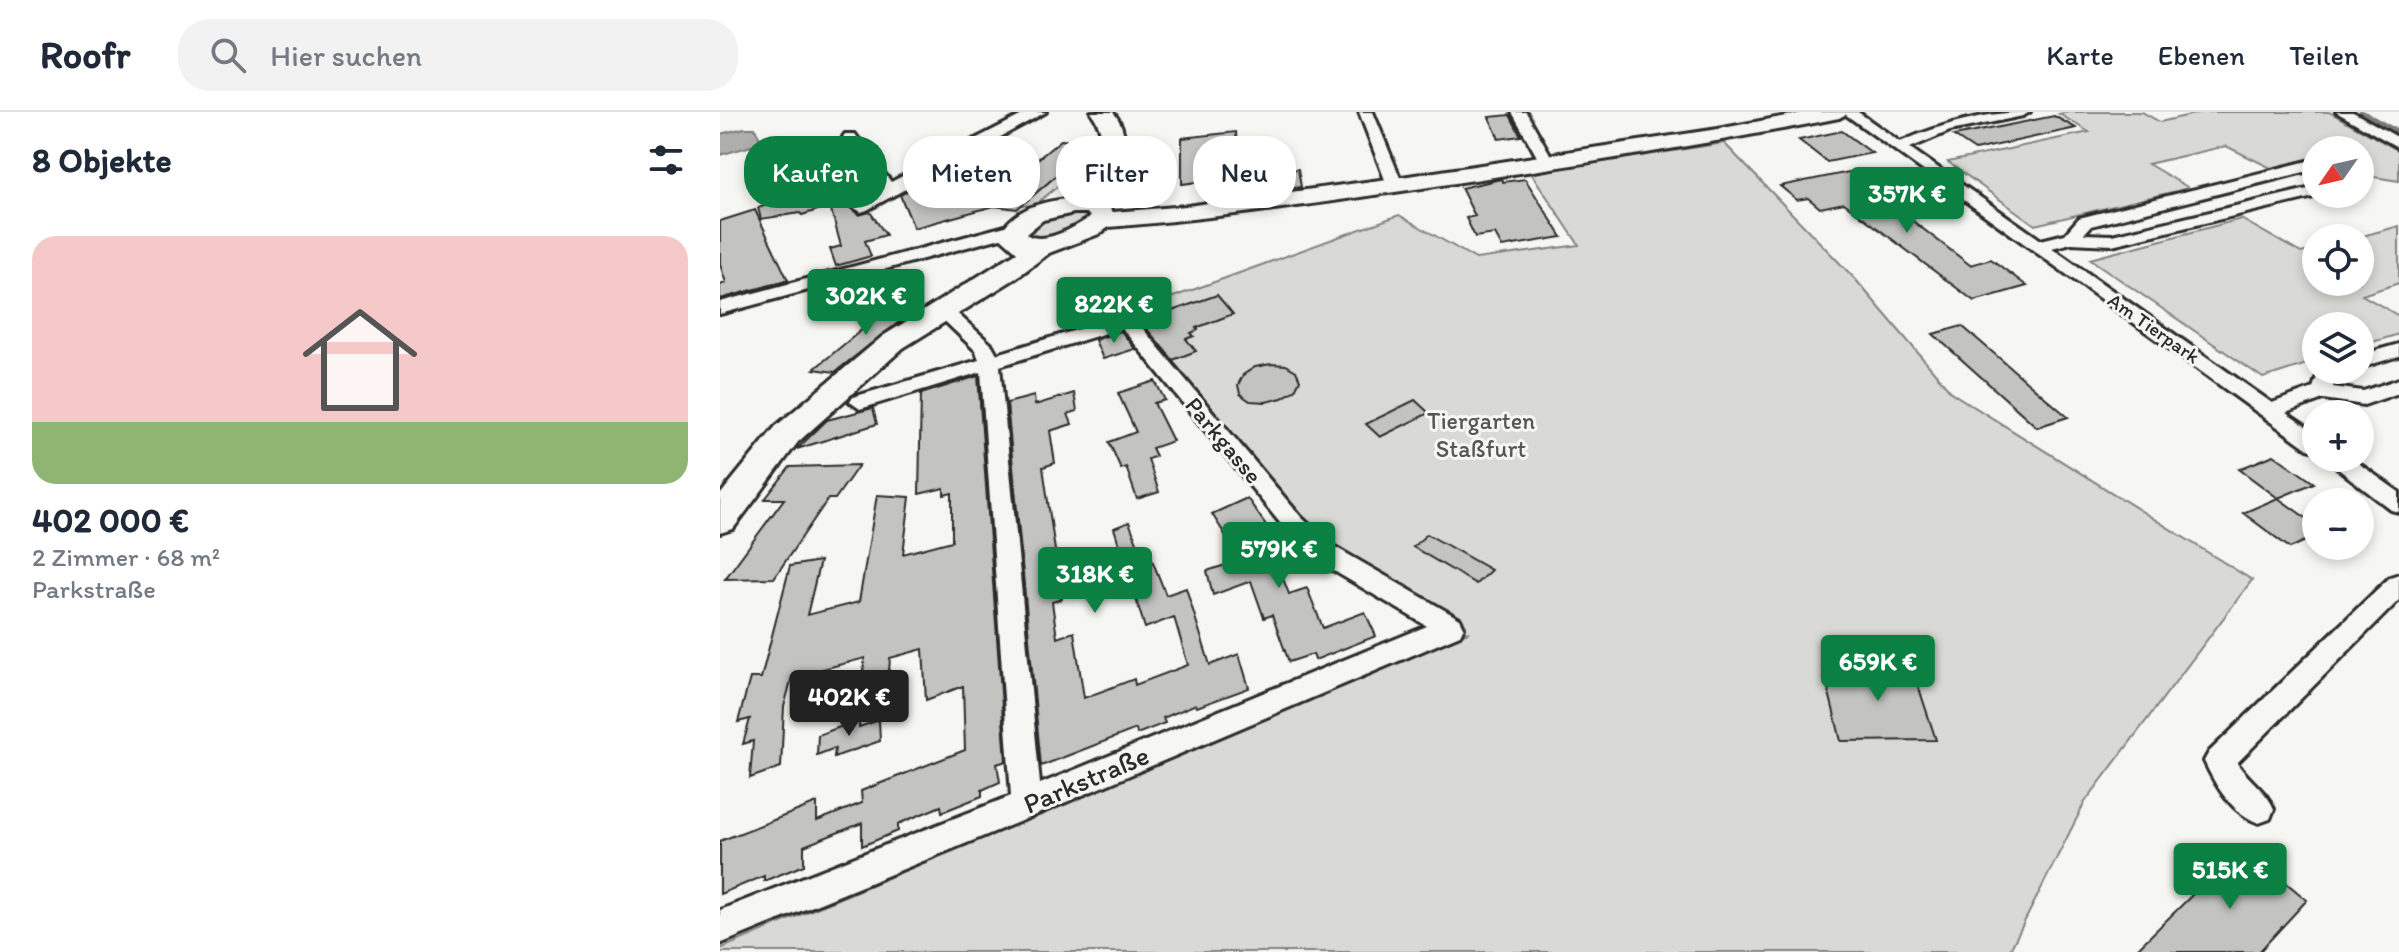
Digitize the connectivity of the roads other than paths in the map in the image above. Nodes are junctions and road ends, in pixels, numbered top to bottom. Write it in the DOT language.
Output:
graph roads {
  1 [pos="1039,112"];
  2 [pos="1102,112"];
  3 [pos="1366,112"];
  4 [pos="1519,112"];
  5 [pos="1839,112"];
  6 [pos="1849,112"];
  7 [pos="2023,112"];
  8 [pos="2343,112"];
  9 [pos="2399,144"];
  10 [pos="1900,147"];
  11 [pos="1546,161"];
  12 [pos="2302,168"];
  13 [pos="1395,185"];
  14 [pos="888,190"];
  15 [pos="2302,196"];
  16 [pos="1092,212"];
  17 [pos="1013,229"];
  18 [pos="2071,238"];
  19 [pos="1042,246"];
  20 [pos="2038,246"];
  21 [pos="720,308"];
  22 [pos="942,310"];
  23 [pos="2399,350"];
  24 [pos="2374,358"];
  25 [pos="990,363"];
  26 [pos="2324,384"];
  27 [pos="2399,386"];
  28 [pos="2322,392"];
  29 [pos="860,402"];
  30 [pos="2270,411"];
  31 [pos="2302,434"];
  32 [pos="2354,472"];
  33 [pos="2399,504"];
  34 [pos="720,520"];
  35 [pos="2399,584"];
  36 [pos="1451,627"];
  37 [pos="1027,804"];
  38 [pos="2259,809"];
  39 [pos="720,927"];
  1 -- 14 [label="street"];
  2 -- 16 [label="main road"];
  3 -- 13 [label="street"];
  4 -- 11 [label="street"];
  5 -- 11 [label="main road"];
  6 -- 10 [label="street, Am Tierpark"];
  7 -- 10 [label="street"];
  8 -- 9 [label="street"];
  10 -- 20 [label="street, Am Tierpark"];
  11 -- 13 [label="main road"];
  12 -- 18 [label="street"];
  13 -- 16 [label="main road"];
  15 -- 18 [label="street"];
  16 -- 17 [label="main road"];
  16 -- 19 [label="main road"];
  17 -- 19 [label="main road"];
  17 -- 21 [label="street"];
  18 -- 20 [label="street"];
  19 -- 22 [label="main road"];
  20 -- 30 [label="street, Am Tierpark"];
  22 -- 25 [label="street"];
  22 -- 34 [label="main road"];
  23 -- 24 [label="street"];
  25 -- 29 [label="street"];
  25 -- 36 [label="street, Parkgasse"];
  25 -- 37 [label="street"];
  26 -- 28 [label="street"];
  27 -- 28 [label="street"];
  28 -- 30 [label="street"];
  30 -- 31 [label="street, Am Tierpark"];
  32 -- 33 [label="street"];
  35 -- 38 [label="street"];
  36 -- 37 [label="street, Parkstraße"];
  37 -- 39 [label="street, Parkstraße"];
}
